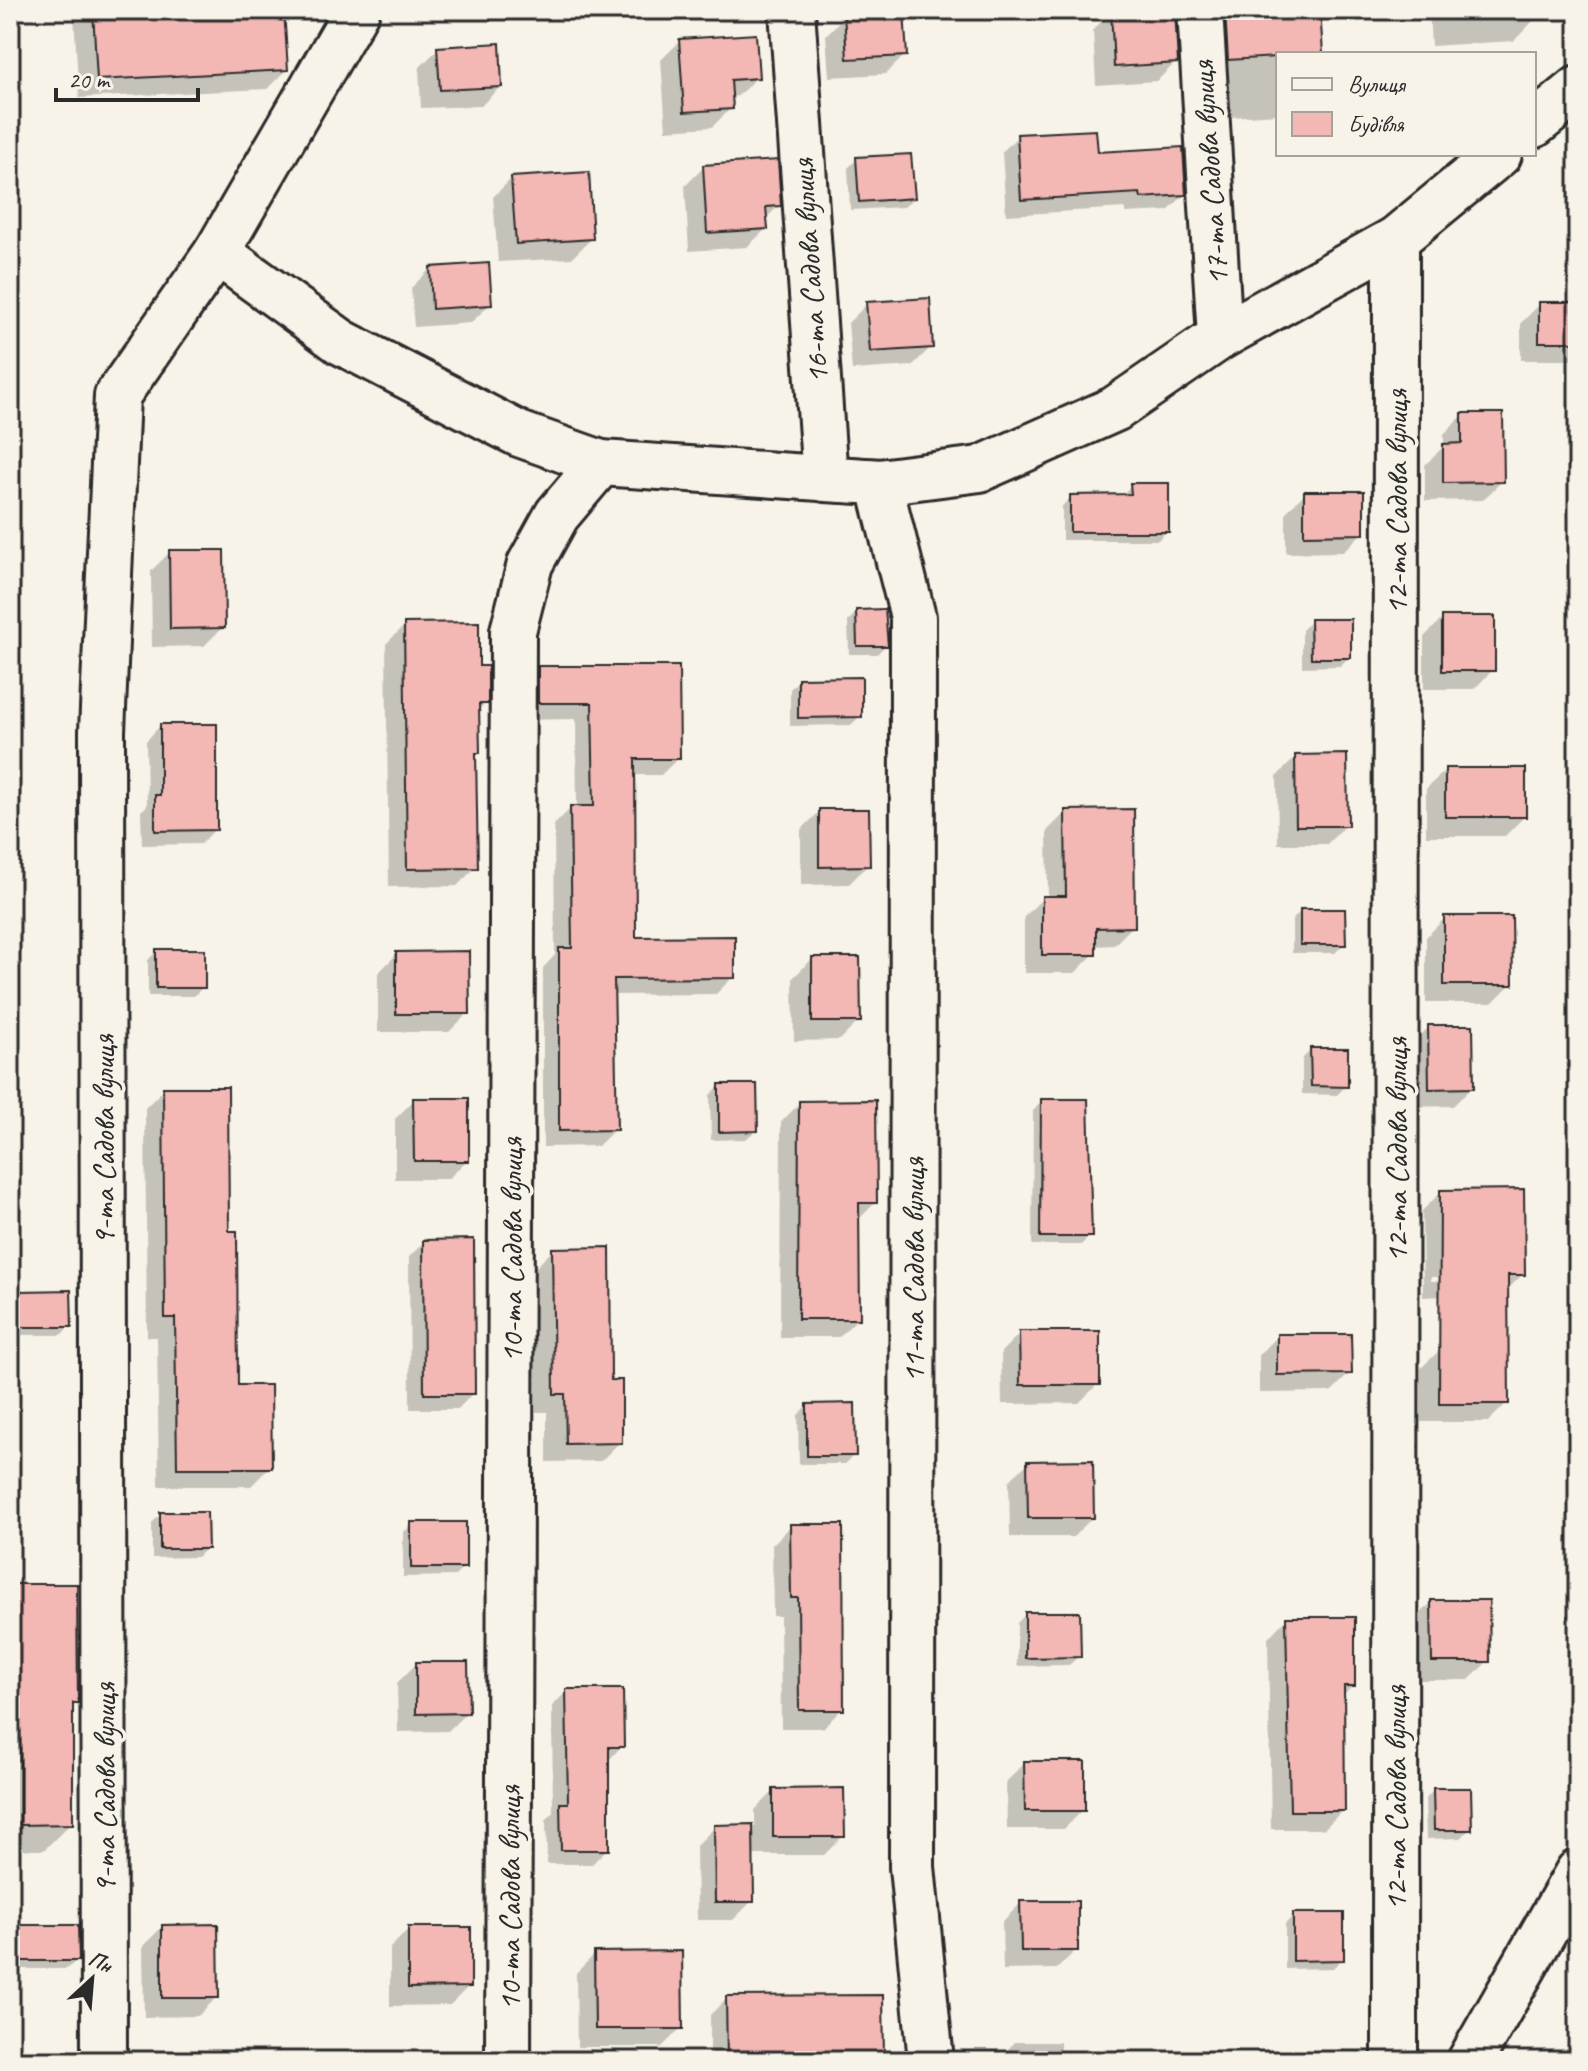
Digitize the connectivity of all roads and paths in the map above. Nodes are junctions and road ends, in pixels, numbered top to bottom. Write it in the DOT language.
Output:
graph roads {
  1 [pos="357,10"];
  2 [pos="792,10"];
  3 [pos="1200,10"];
  4 [pos="1578,89"];
  5 [pos="1536,123"];
  6 [pos="1497,156"];
  7 [pos="1396,239"];
  8 [pos="217,252"];
  9 [pos="1220,337"];
  10 [pos="601,463"];
  11 [pos="825,479"];
  12 [pos="879,482"];
  13 [pos="1578,1872"];
  14 [pos="104,2061"];
  15 [pos="508,2061"];
  16 [pos="931,2061"];
  17 [pos="1395,2061"];
  18 [pos="1470,2061"];
  1 -- 8 [label="street, 9-та Садова вулиця"];
  2 -- 11 [label="street, 16-та Садова вулиця"];
  3 -- 9 [label="street, 17-та Садова вулиця"];
  4 -- 5 [label="street"];
  6 -- 7 [label="street"];
  7 -- 9 [label="street"];
  7 -- 17 [label="street, 12-та Садова вулиця"];
  8 -- 10 [label="street"];
  8 -- 14 [label="street, 9-та Садова вулиця"];
  9 -- 12 [label="street"];
  10 -- 11 [label="street"];
  10 -- 15 [label="street, 10-та Садова вулиця"];
  11 -- 12 [label="street"];
  12 -- 16 [label="street, 11-та Садова вулиця"];
  13 -- 18 [label="street"];
}
